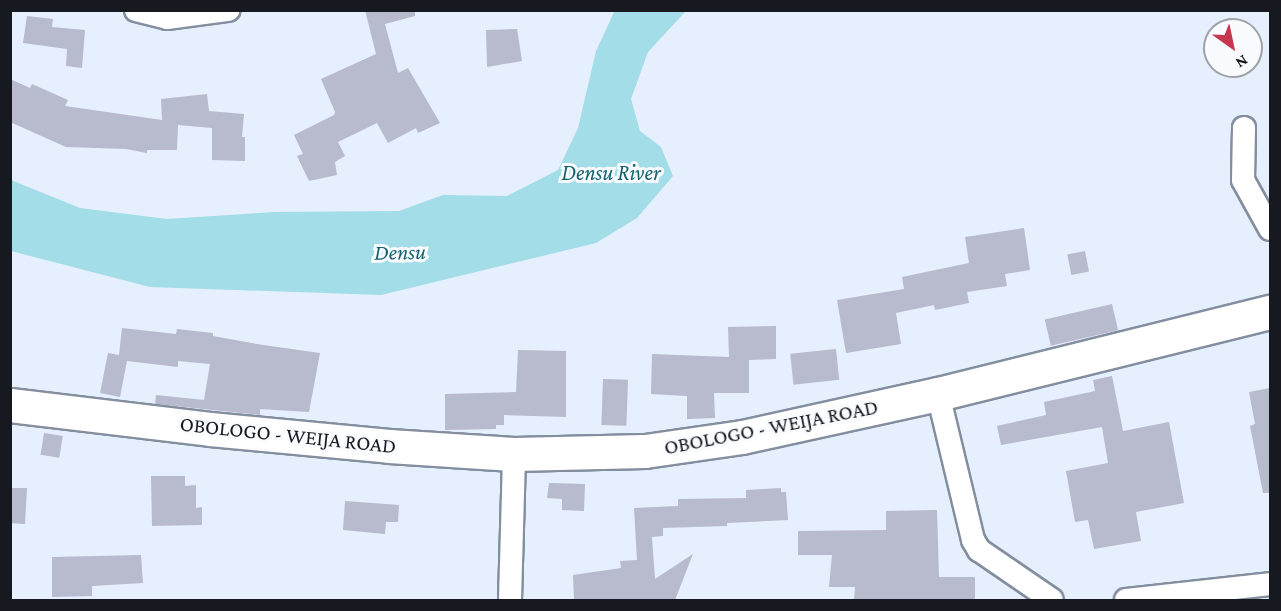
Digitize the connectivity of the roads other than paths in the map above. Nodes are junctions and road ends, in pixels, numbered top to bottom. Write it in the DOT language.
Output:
graph roads {
  1 [pos="136,10"];
  2 [pos="228,10"];
  3 [pos="1244,128"];
  4 [pos="1270,229"];
  5 [pos="1270,312"];
  6 [pos="938,394"];
  7 [pos="10,405"];
  8 [pos="514,454"];
  9 [pos="1270,584"];
  10 [pos="510,600"];
  11 [pos="1052,600"];
  12 [pos="1126,600"];
  1 -- 2 [label="street"];
  3 -- 4 [label="street"];
  5 -- 6 [label="street, OBOLOGO - WEIJA ROAD"];
  6 -- 8 [label="street, OBOLOGO - WEIJA ROAD"];
  6 -- 11 [label="street"];
  7 -- 8 [label="street, OBOLOGO - WEIJA ROAD"];
  8 -- 10 [label="street"];
  9 -- 12 [label="street"];
}
